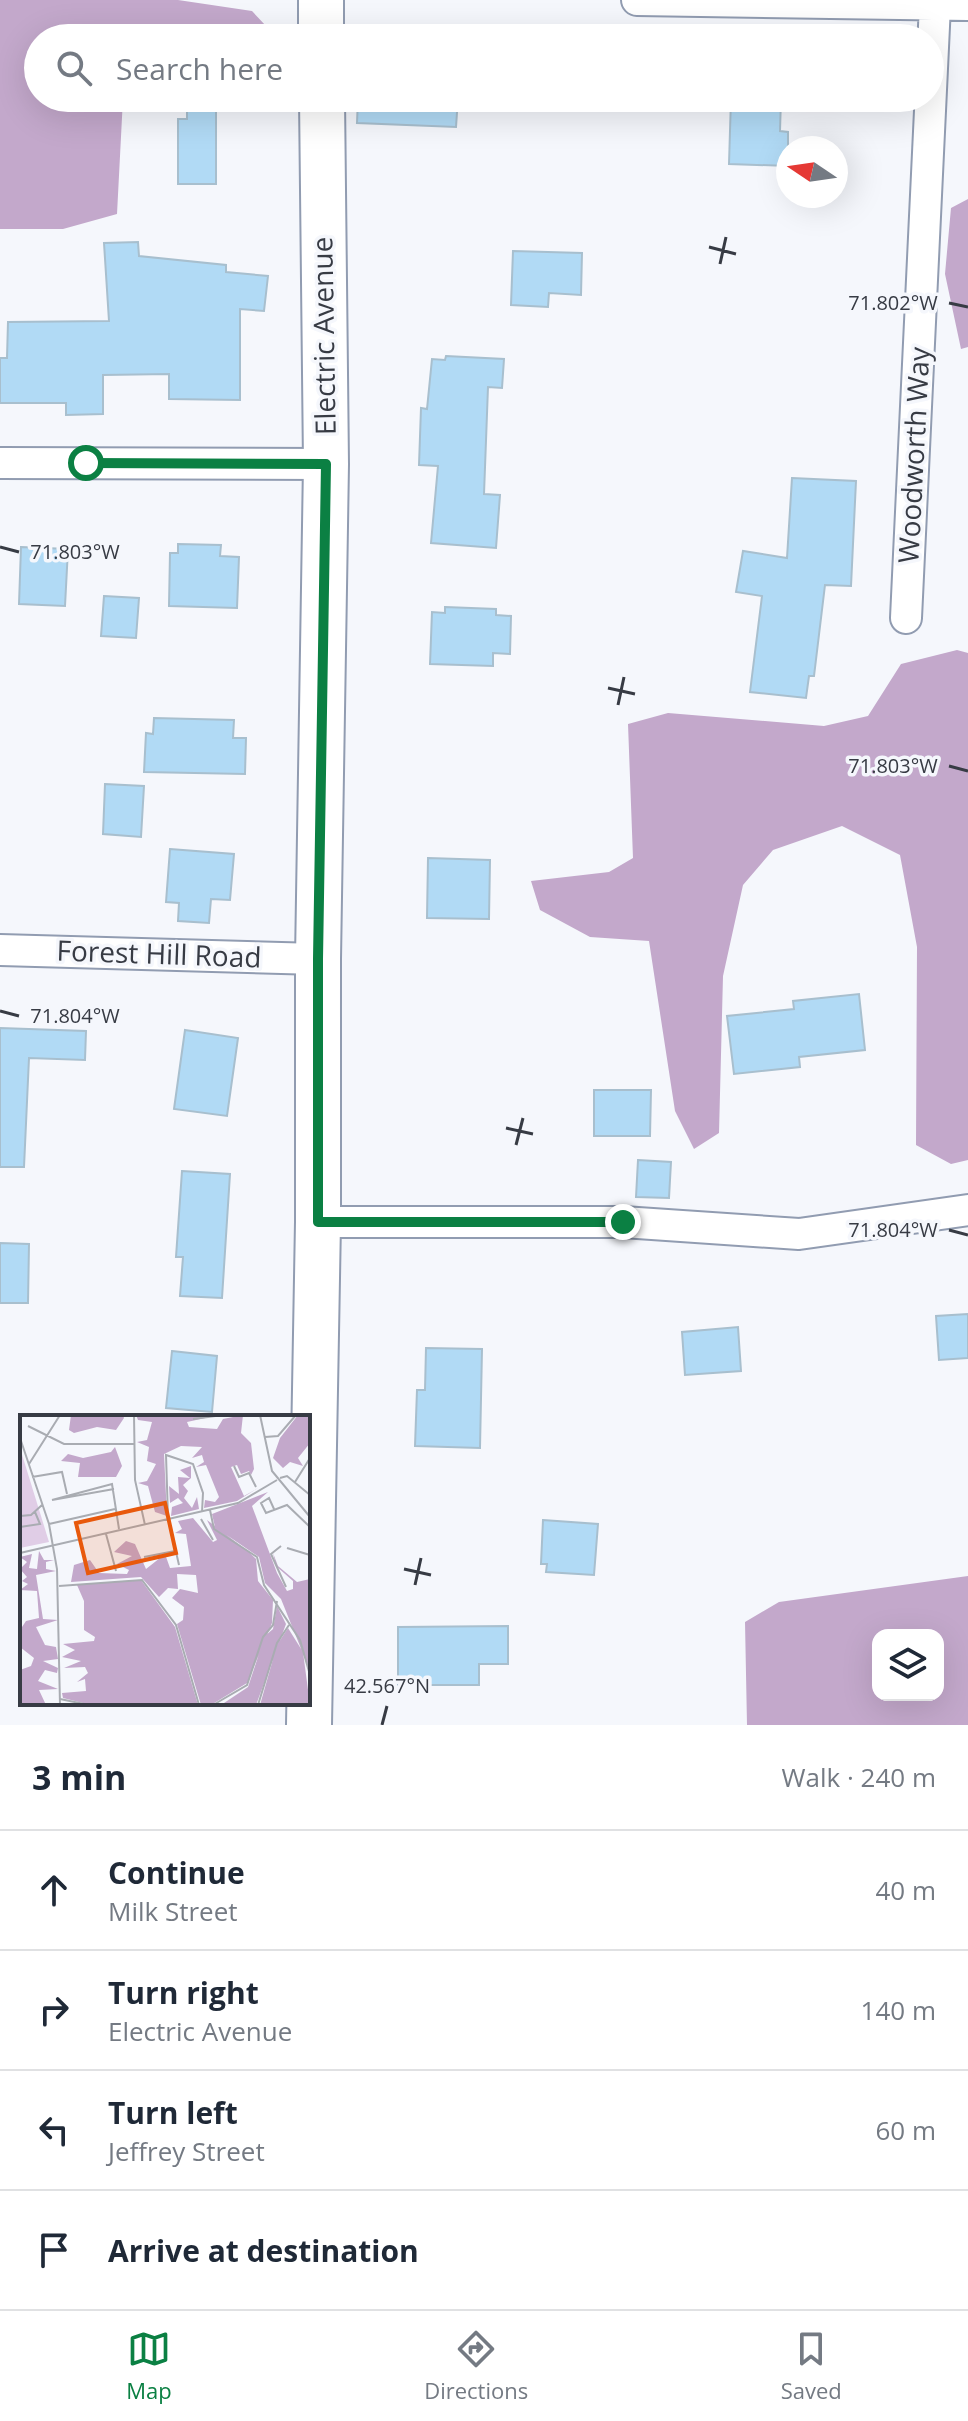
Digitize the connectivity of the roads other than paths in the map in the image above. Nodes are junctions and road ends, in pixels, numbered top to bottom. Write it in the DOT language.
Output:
graph roads {
  1 [pos="321,0"];
  2 [pos="637,0"];
  3 [pos="935,5"];
  4 [pos="968,5"];
  5 [pos="321,24"];
  6 [pos="934,24"];
  7 [pos="322,112"];
  8 [pos="930,112"];
  9 [pos="0,463"];
  10 [pos="326,464"];
  11 [pos="906,618"];
  12 [pos="0,950"];
  13 [pos="318,959"];
  14 [pos="968,1210"];
  15 [pos="318,1222"];
  16 [pos="310,1669"];
  17 [pos="309,1705"];
  18 [pos="309,1725"];
  1 -- 5 [label="main road"];
  2 -- 3 [label="street"];
  3 -- 4 [label="street"];
  3 -- 6 [label="street, Woodworth Way"];
  7 -- 10 [label="main road, Electric Avenue"];
  8 -- 11 [label="street, Woodworth Way"];
  9 -- 10 [label="street"];
  10 -- 13 [label="main road, Electric Avenue"];
  12 -- 13 [label="street, Forest Hill Road"];
  13 -- 15 [label="main road, Electric Avenue"];
  14 -- 15 [label="street"];
  15 -- 16 [label="main road, Electric Avenue"];
  17 -- 18 [label="main road, Electric Avenue"];
}
